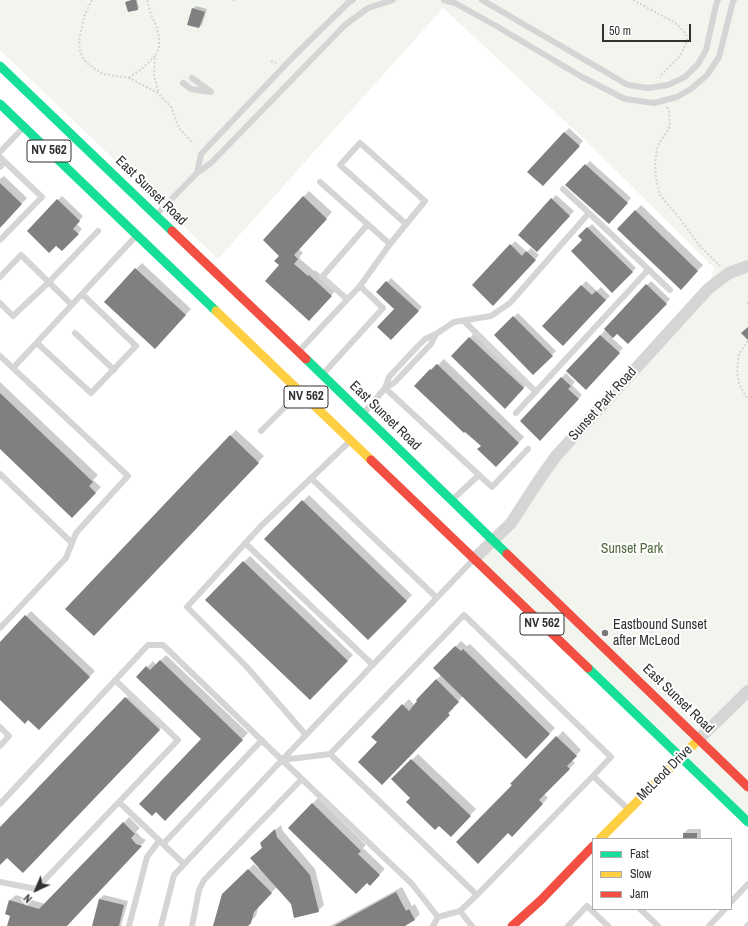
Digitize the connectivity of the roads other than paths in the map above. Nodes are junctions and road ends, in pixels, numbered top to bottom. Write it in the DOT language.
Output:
graph roads {
  1 [pos="353,0"];
  2 [pos="393,0"];
  3 [pos="444,0"];
  4 [pos="482,0"];
  5 [pos="718,0"];
  6 [pos="734,0"];
  7 [pos="0,66"];
  8 [pos="192,78"];
  9 [pos="183,83"];
  10 [pos="0,104"];
  11 [pos="24,127"];
  12 [pos="0,152"];
  13 [pos="0,157"];
  14 [pos="5,162"];
  15 [pos="0,167"];
  16 [pos="197,173"];
  17 [pos="320,182"];
  18 [pos="563,189"];
  19 [pos="589,213"];
  20 [pos="154,218"];
  21 [pos="368,224"];
  22 [pos="406,224"];
  23 [pos="98,231"];
  24 [pos="140,233"];
  25 [pos="0,240"];
  26 [pos="390,244"];
  27 [pos="748,266"];
  28 [pos="648,270"];
  29 [pos="0,277"];
  30 [pos="49,282"];
  31 [pos="360,286"];
  32 [pos="670,290"];
  33 [pos="82,294"];
  34 [pos="347,299"];
  35 [pos="0,304"];
  36 [pos="72,305"];
  37 [pos="464,321"];
  38 [pos="75,333"];
  39 [pos="436,334"];
  40 [pos="37,342"];
  41 [pos="298,352"];
  42 [pos="411,354"];
  43 [pos="0,356"];
  44 [pos="417,359"];
  45 [pos="398,367"];
  46 [pos="13,368"];
  47 [pos="114,370"];
  48 [pos="404,372"];
  49 [pos="322,375"];
  50 [pos="385,388"];
  51 [pos="300,392"];
  52 [pos="536,392"];
  53 [pos="516,413"];
  54 [pos="363,414"];
  55 [pos="261,431"];
  56 [pos="351,441"];
  57 [pos="528,449"];
  58 [pos="0,474"];
  59 [pos="479,474"];
  60 [pos="311,478"];
  61 [pos="452,500"];
  62 [pos="494,540"];
  63 [pos="72,543"];
  64 [pos="245,543"];
  65 [pos="474,559"];
  66 [pos="437,598"];
  67 [pos="0,628"];
  68 [pos="373,665"];
  69 [pos="116,680"];
  70 [pos="748,690"];
  71 [pos="0,727"];
  72 [pos="306,736"];
  73 [pos="699,739"];
  74 [pos="262,740"];
  75 [pos="0,746"];
  76 [pos="330,754"];
  77 [pos="681,757"];
  78 [pos="282,760"];
  79 [pos="593,776"];
  80 [pos="302,779"];
  81 [pos="748,787"];
  82 [pos="119,802"];
  83 [pos="0,804"];
  84 [pos="629,810"];
  85 [pos="748,822"];
  86 [pos="601,838"];
  87 [pos="161,842"];
  88 [pos="592,848"];
  89 [pos="184,864"];
  90 [pos="0,882"];
  91 [pos="748,884"];
  92 [pos="477,895"];
  93 [pos="732,901"];
  94 [pos="641,910"];
  95 [pos="724,910"];
  96 [pos="460,911"];
  97 [pos="438,917"];
  98 [pos="129,926"];
  99 [pos="161,926"];
  100 [pos="192,926"];
  101 [pos="433,926"];
  102 [pos="472,926"];
  103 [pos="512,926"];
  104 [pos="568,926"];
  105 [pos="608,926"];
  106 [pos="658,926"];
  107 [pos="709,926"];
  1 -- 16 [label="lane"];
  2 -- 16 [label="lane"];
  3 -- 6 [label="lane"];
  4 -- 5 [label="lane"];
  7 -- 20 [label="main road, East Sunset Road / NV 562"];
  8 -- 9 [label="lane"];
  10 -- 11 [label="main road, NV 562"];
  11 -- 12 [label="lane"];
  11 -- 24 [label="main road, NV 562"];
  13 -- 14 [label="lane"];
  14 -- 15 [label="lane"];
  14 -- 25 [label="lane"];
  16 -- 20 [label="lane"];
  17 -- 21 [label="lane"];
  18 -- 19 [label="lane"];
  19 -- 28 [label="lane"];
  19 -- 37 [label="lane"];
  20 -- 41 [label="main road, East Sunset Road / NV 562"];
  21 -- 26 [label="lane"];
  21 -- 34 [label="lane"];
  22 -- 22 [label="lane"];
  22 -- 26 [label="lane"];
  23 -- 30 [label="lane"];
  24 -- 33 [label="lane"];
  24 -- 51 [label="main road, NV 562"];
  26 -- 31 [label="lane"];
  27 -- 62 [label="street, Sunset Park Road"];
  28 -- 32 [label="lane"];
  28 -- 52 [label="lane"];
  29 -- 30 [label="lane"];
  30 -- 35 [label="lane"];
  30 -- 36 [label="lane"];
  31 -- 34 [label="lane"];
  31 -- 49 [label="lane"];
  33 -- 36 [label="lane"];
  33 -- 47 [label="lane"];
  34 -- 41 [label="lane"];
  36 -- 40 [label="lane"];
  37 -- 39 [label="lane"];
  37 -- 52 [label="lane"];
  38 -- 47 [label="lane"];
  39 -- 42 [label="lane"];
  39 -- 44 [label="lane"];
  40 -- 46 [label="lane"];
  40 -- 47 [label="lane"];
  41 -- 49 [label="main road, East Sunset Road / NV 562"];
  42 -- 44 [label="lane"];
  42 -- 45 [label="lane"];
  43 -- 46 [label="lane"];
  44 -- 48 [label="lane"];
  45 -- 48 [label="lane"];
  45 -- 50 [label="lane"];
  46 -- 63 [label="lane"];
  48 -- 50 [label="lane"];
  49 -- 54 [label="main road, East Sunset Road / NV 562"];
  50 -- 54 [label="lane"];
  50 -- 59 [label="lane"];
  51 -- 55 [label="lane"];
  51 -- 56 [label="main road, NV 562"];
  52 -- 53 [label="lane"];
  54 -- 61 [label="main road, East Sunset Road / NV 562"];
  56 -- 60 [label="lane"];
  56 -- 65 [label="main road, NV 562"];
  57 -- 59 [label="lane"];
  58 -- 63 [label="lane"];
  59 -- 61 [label="lane"];
  60 -- 64 [label="lane"];
  60 -- 66 [label="lane"];
  61 -- 62 [label="main road, East Sunset Road / NV 562"];
  62 -- 65 [label="street, Sunset Park Road"];
  62 -- 73 [label="main road, East Sunset Road / NV 562"];
  63 -- 67 [label="lane"];
  64 -- 68 [label="lane"];
  64 -- 72 [label="lane"];
  65 -- 66 [label="lane"];
  65 -- 77 [label="main road, NV 562"];
  66 -- 68 [label="lane"];
  68 -- 72 [label="lane"];
  69 -- 74 [label="lane"];
  69 -- 82 [label="lane"];
  69 -- 83 [label="lane"];
  70 -- 73 [label="street, McLeod Drive"];
  71 -- 75 [label="lane"];
  72 -- 78 [label="lane"];
  73 -- 77 [label="main road, McLeod Drive"];
  73 -- 81 [label="main road, East Sunset Road / NV 562"];
  74 -- 78 [label="lane"];
  74 -- 87 [label="lane"];
  76 -- 78 [label="lane"];
  76 -- 79 [label="lane"];
  76 -- 92 [label="lane"];
  77 -- 84 [label="main road, McLeod Drive"];
  77 -- 85 [label="main road, NV 562"];
  78 -- 80 [label="lane"];
  78 -- 89 [label="lane"];
  79 -- 84 [label="lane"];
  79 -- 92 [label="lane"];
  80 -- 97 [label="lane"];
  80 -- 100 [label="lane"];
  82 -- 87 [label="lane"];
  82 -- 90 [label="lane"];
  84 -- 86 [label="main road, McLeod Drive"];
  87 -- 89 [label="lane"];
  87 -- 98 [label="lane"];
  88 -- 103 [label="main road"];
  89 -- 99 [label="lane"];
  91 -- 93 [label="lane"];
  92 -- 96 [label="lane"];
  94 -- 106 [label="lane"];
  95 -- 107 [label="lane"];
  96 -- 97 [label="lane"];
  96 -- 102 [label="lane"];
  97 -- 101 [label="lane"];
  104 -- 105 [label="lane"];
}
